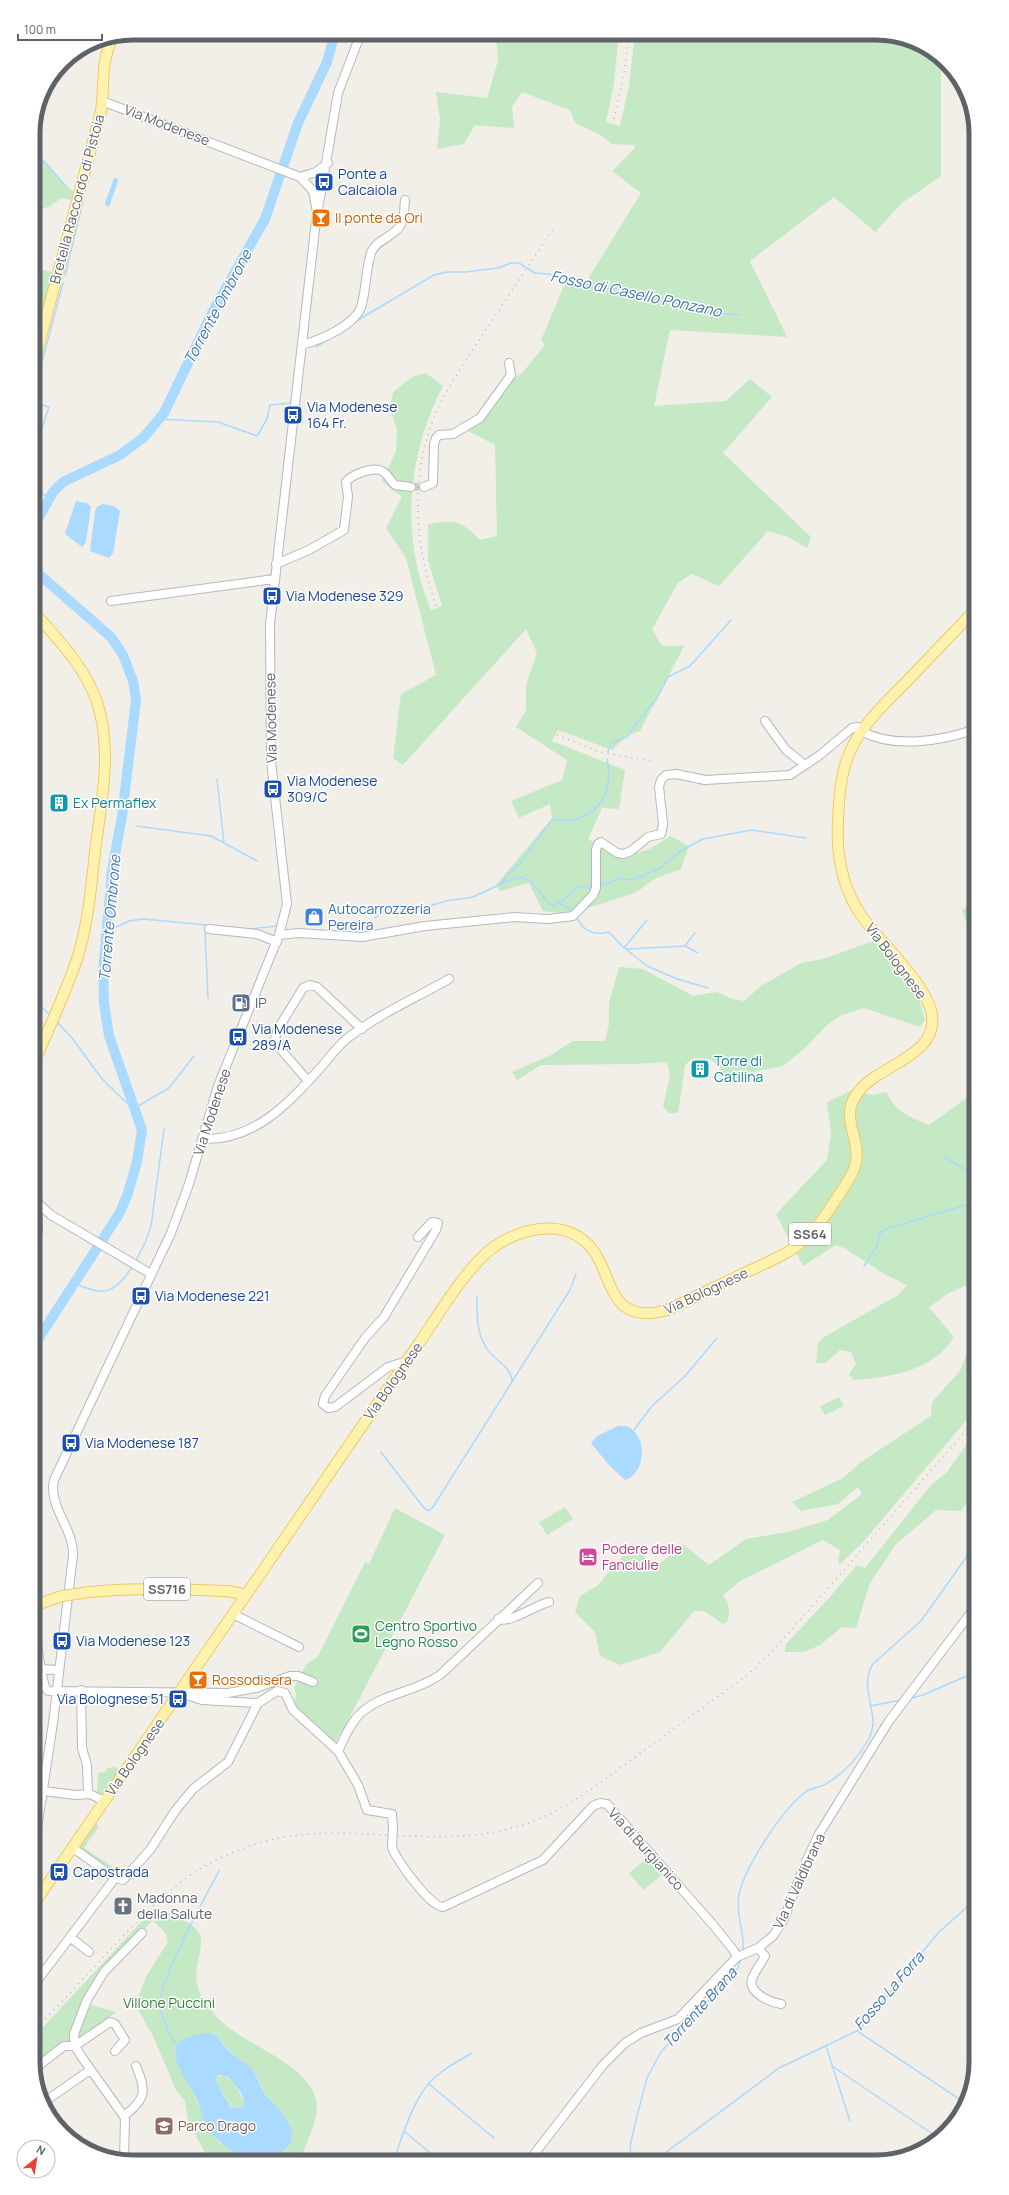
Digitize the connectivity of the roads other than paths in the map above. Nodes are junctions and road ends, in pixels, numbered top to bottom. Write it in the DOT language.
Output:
graph roads {
  1 [pos="358,40"];
  2 [pos="110,43"];
  3 [pos="102,101"];
  4 [pos="328,163"];
  5 [pos="297,176"];
  6 [pos="405,200"];
  7 [pos="317,212"];
  8 [pos="40,340"];
  9 [pos="302,345"];
  10 [pos="509,363"];
  11 [pos="411,487"];
  12 [pos="424,487"];
  13 [pos="276,564"];
  14 [pos="274,579"];
  15 [pos="111,601"];
  16 [pos="969,616"];
  17 [pos="40,619"];
  18 [pos="765,721"];
  19 [pos="862,730"];
  20 [pos="969,731"];
  21 [pos="805,765"];
  22 [pos="209,929"];
  23 [pos="278,938"];
  24 [pos="449,979"];
  25 [pos="362,1029"];
  26 [pos="40,1049"];
  27 [pos="308,1081"];
  28 [pos="202,1139"];
  29 [pos="40,1206"];
  30 [pos="418,1236"];
  31 [pos="151,1274"];
  32 [pos="407,1361"];
  33 [pos="538,1583"];
  34 [pos="62,1596"];
  35 [pos="245,1596"];
  36 [pos="40,1598"];
  37 [pos="549,1602"];
  38 [pos="40,1604"];
  39 [pos="233,1614"];
  40 [pos="969,1616"];
  41 [pos="498,1619"];
  42 [pos="299,1647"];
  43 [pos="40,1662"];
  44 [pos="41,1669"];
  45 [pos="58,1670"];
  46 [pos="313,1682"];
  47 [pos="81,1690"];
  48 [pos="56,1692"];
  49 [pos="180,1692"];
  50 [pos="258,1703"];
  51 [pos="338,1751"];
  52 [pos="88,1793"];
  53 [pos="42,1795"];
  54 [pos="104,1801"];
  55 [pos="40,1808"];
  56 [pos="73,1848"];
  57 [pos="115,1878"];
  58 [pos="40,1891"];
  59 [pos="142,1933"];
  60 [pos="70,1937"];
  61 [pos="758,1948"];
  62 [pos="89,1952"];
  63 [pos="738,1956"];
  64 [pos="40,1977"];
  65 [pos="781,2004"];
  66 [pos="75,2046"];
  67 [pos="115,2050"];
  68 [pos="40,2064"];
  69 [pos="136,2066"];
  70 [pos="90,2070"];
  71 [pos="48,2099"];
  72 [pos="124,2116"];
  73 [pos="124,2155"];
  74 [pos="533,2155"];
  1 -- 4 [label="street"];
  2 -- 3 [label="main road"];
  3 -- 5 [label="street, Via Modenese"];
  3 -- 8 [label="main road, Bretella Raccordo di Pistoia"];
  4 -- 5 [label="street"];
  4 -- 7 [label="street"];
  5 -- 7 [label="street"];
  6 -- 9 [label="street"];
  7 -- 9 [label="street, Via Modenese"];
  9 -- 13 [label="street, Via Modenese"];
  10 -- 12 [label="street"];
  11 -- 13 [label="street"];
  13 -- 14 [label="street, Via Modenese"];
  14 -- 15 [label="street"];
  14 -- 23 [label="street, Via Modenese"];
  16 -- 19 [label="main road, Via Bolognese / SS64"];
  17 -- 26 [label="main road"];
  18 -- 21 [label="street"];
  19 -- 20 [label="street"];
  19 -- 21 [label="street"];
  19 -- 32 [label="main road, Via Bolognese / SS64"];
  21 -- 23 [label="street"];
  22 -- 23 [label="street"];
  23 -- 28 [label="street, Via Modenese"];
  24 -- 25 [label="street"];
  25 -- 27 [label="street"];
  25 -- 27 [label="street"];
  27 -- 28 [label="street"];
  28 -- 31 [label="street, Via Modenese"];
  29 -- 31 [label="street"];
  30 -- 32 [label="street"];
  31 -- 45 [label="street, Via Modenese"];
  32 -- 35 [label="main road, Via Bolognese / SS64"];
  33 -- 41 [label="street"];
  34 -- 35 [label="main road, SS716, bridge"];
  34 -- 36 [label="main road"];
  34 -- 38 [label="main road, SS716"];
  35 -- 39 [label="main road, Via Bolognese"];
  37 -- 41 [label="street"];
  39 -- 42 [label="street"];
  39 -- 49 [label="main road, Via Bolognese"];
  40 -- 61 [label="street, Via di Valdibrana"];
  41 -- 51 [label="street"];
  43 -- 44 [label="street"];
  44 -- 45 [label="street"];
  44 -- 48 [label="street"];
  45 -- 48 [label="street, Via Modenese"];
  46 -- 49 [label="street"];
  47 -- 48 [label="street"];
  47 -- 49 [label="street"];
  47 -- 52 [label="street"];
  48 -- 53 [label="street, Via Modenese"];
  49 -- 50 [label="street"];
  49 -- 54 [label="main road, Via Bolognese"];
  50 -- 51 [label="street, Via di Burgianico"];
  50 -- 57 [label="street, Via di Burgianico"];
  51 -- 63 [label="street, Via di Burgianico, bridge"];
  52 -- 53 [label="street"];
  52 -- 54 [label="street"];
  53 -- 55 [label="street, Via Modenese"];
  54 -- 56 [label="main road, Via Bolognese"];
  56 -- 57 [label="street"];
  56 -- 58 [label="main road, Via Bolognese"];
  57 -- 60 [label="street"];
  59 -- 66 [label="street"];
  60 -- 62 [label="street"];
  60 -- 64 [label="street"];
  61 -- 63 [label="street, Via di Valdibrana"];
  61 -- 65 [label="street"];
  63 -- 74 [label="street, Via di Valdibrana"];
  66 -- 67 [label="street"];
  66 -- 68 [label="street"];
  66 -- 70 [label="street"];
  69 -- 72 [label="street"];
  70 -- 71 [label="street"];
  70 -- 72 [label="street"];
  72 -- 73 [label="street"];
}
